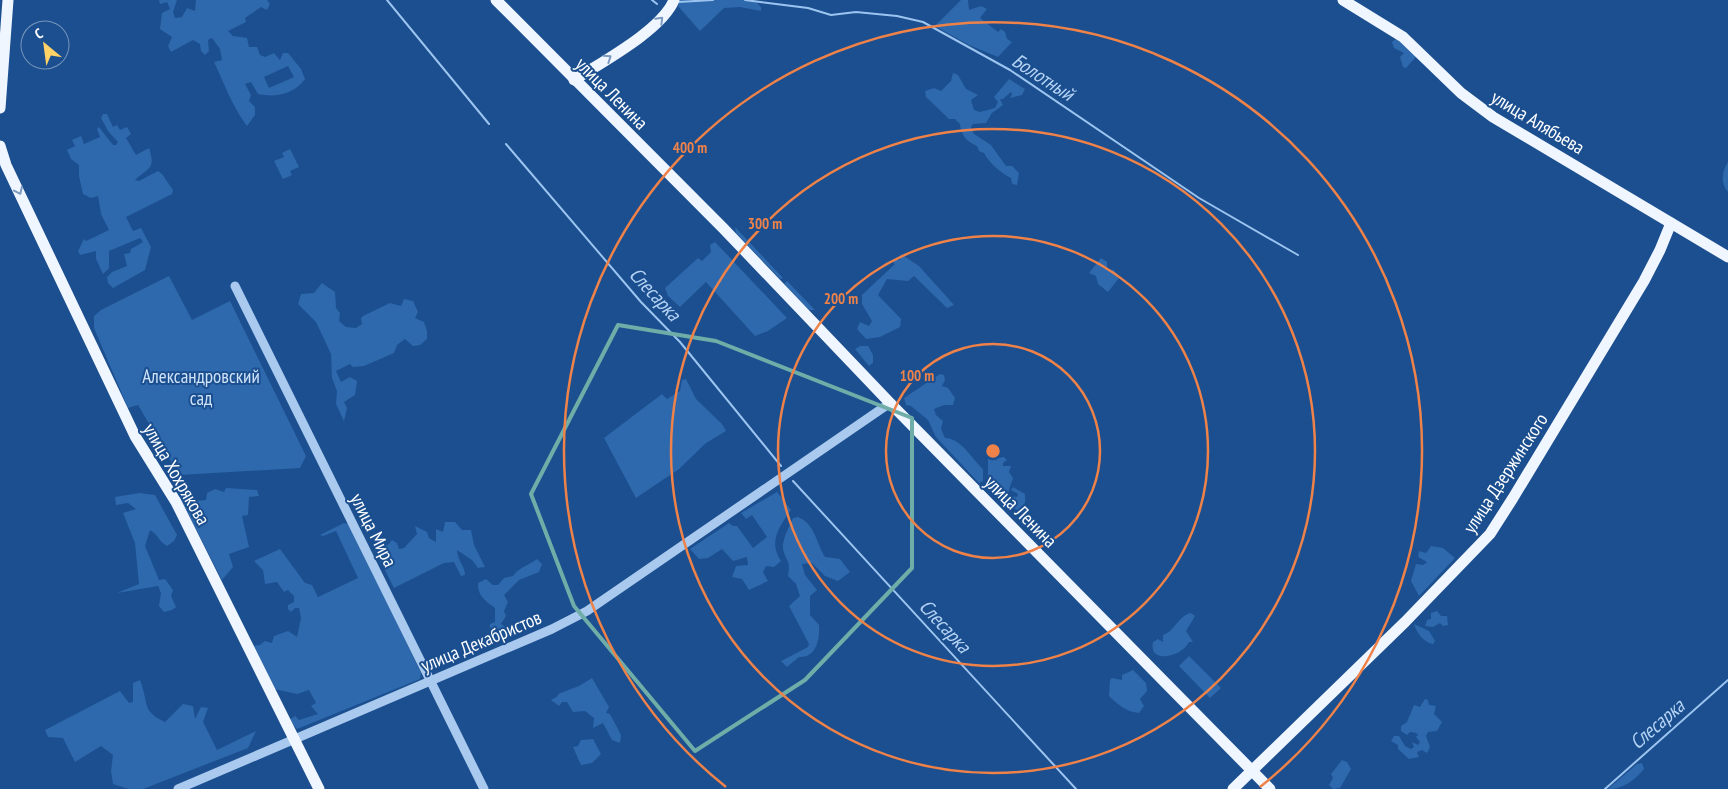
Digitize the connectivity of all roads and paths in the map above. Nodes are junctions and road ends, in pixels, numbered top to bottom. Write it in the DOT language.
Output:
graph roads {
  1 [pos="8,0"];
  2 [pos="496,0"];
  3 [pos="674,0"];
  4 [pos="1343,0"];
  5 [pos="574,80"];
  6 [pos="0,108"];
  7 [pos="0,146"];
  8 [pos="1671,223"];
  9 [pos="1728,257"];
  10 [pos="235,286"];
  11 [pos="890,403"];
  12 [pos="430,681"];
  13 [pos="294,739"];
  14 [pos="1252,771"];
  15 [pos="178,789"];
  16 [pos="319,789"];
  17 [pos="484,789"];
  18 [pos="1233,789"];
  19 [pos="1270,789"];
  1 -- 6 [label="main road"];
  2 -- 5 [label="main road, улица Ленина"];
  5 -- 3 [label="main road, one-way"];
  4 -- 8 [label="main road, улица Алябьева"];
  5 -- 11 [label="main road, улица Ленина"];
  7 -- 13 [label="main road, улица Хохрякова, one-way"];
  8 -- 9 [label="main road, улица Алябьева"];
  8 -- 14 [label="main road, улица Дзержинского"];
  10 -- 12 [label="street, улица Мира"];
  11 -- 12 [label="street, улица Декабристов"];
  11 -- 14 [label="main road, улица Ленина"];
  12 -- 13 [label="street, улица Декабристов"];
  12 -- 17 [label="street, улица Мира"];
  13 -- 15 [label="street, улица Декабристов"];
  13 -- 16 [label="main road, улица Хохрякова"];
  14 -- 18 [label="main road, улица Дзержинского"];
  14 -- 19 [label="main road, улица Ленина"];
}
